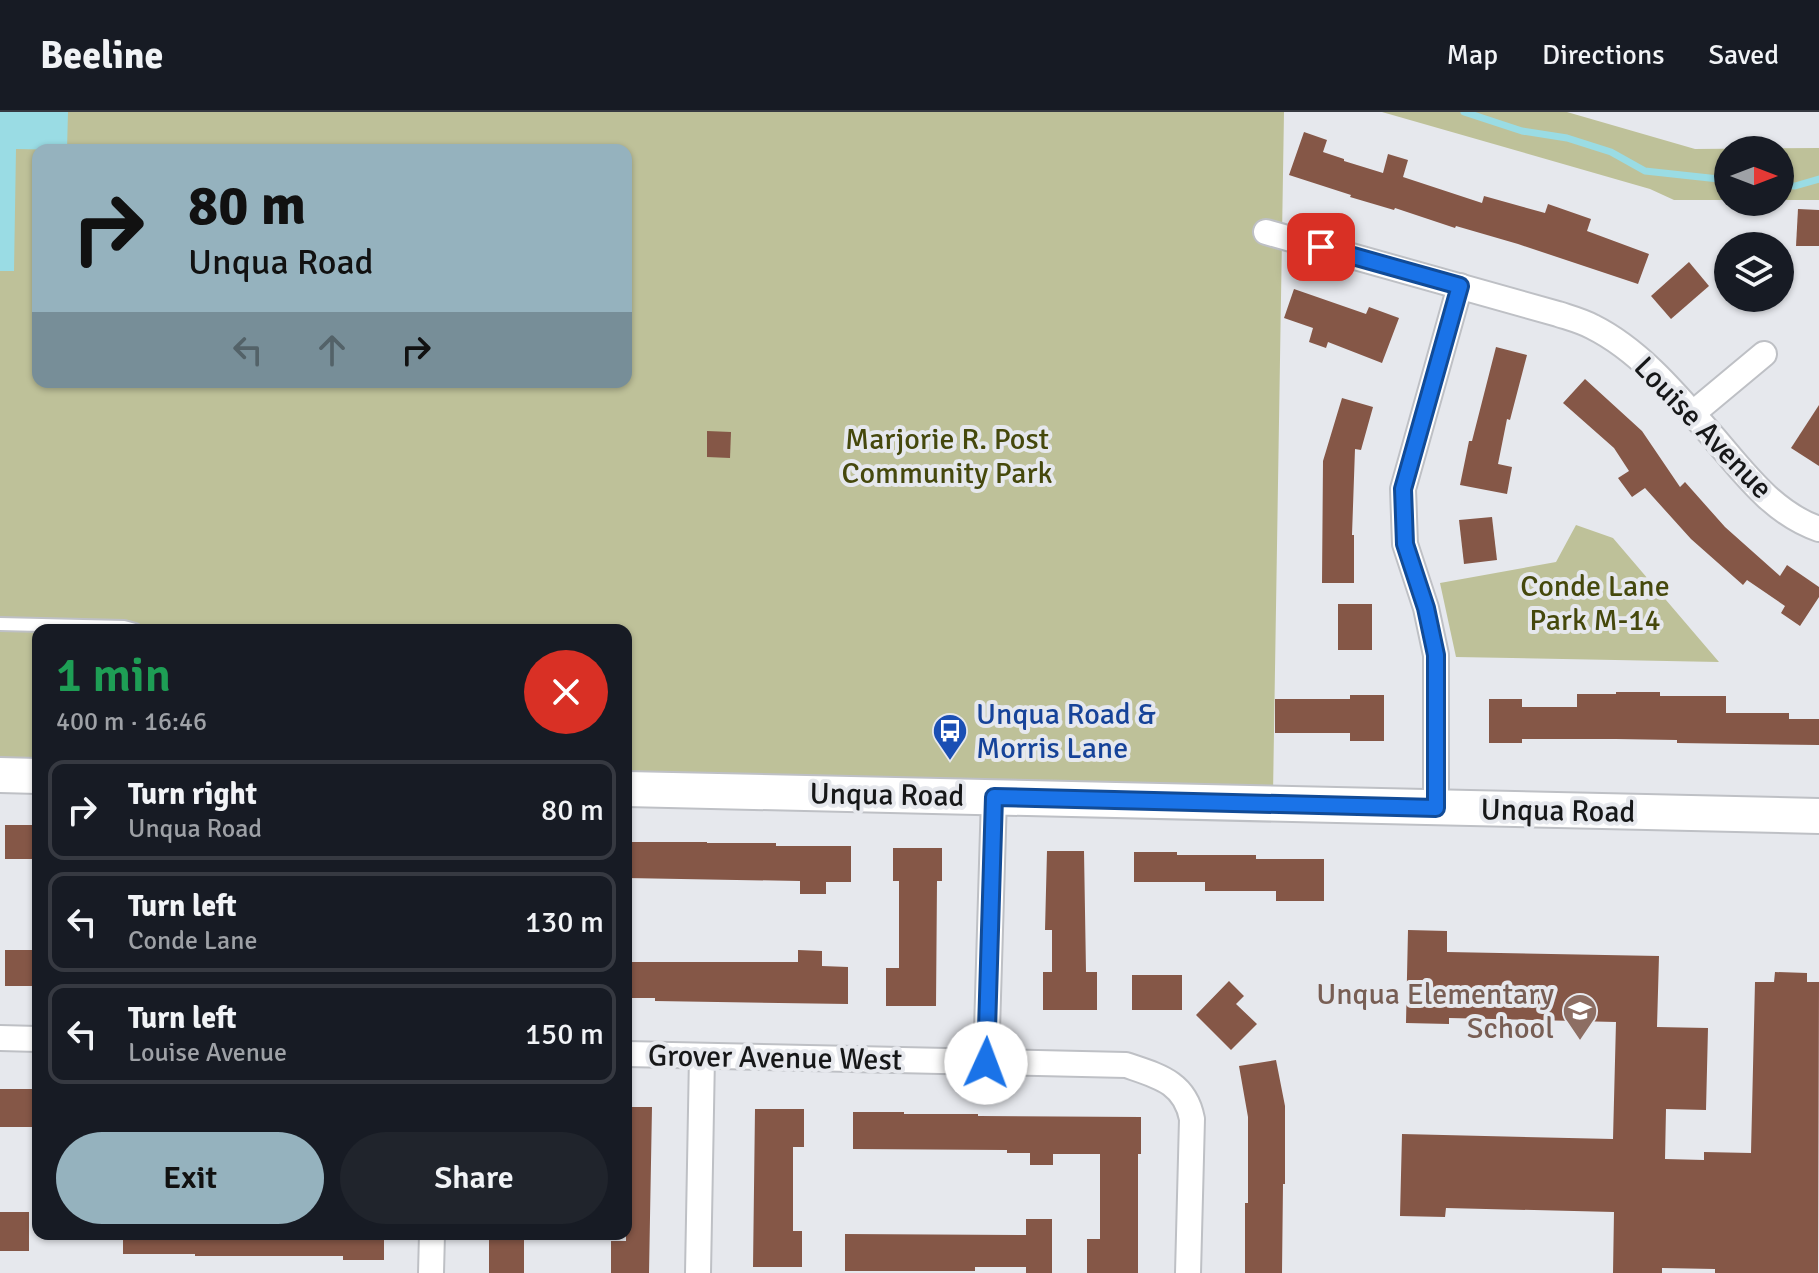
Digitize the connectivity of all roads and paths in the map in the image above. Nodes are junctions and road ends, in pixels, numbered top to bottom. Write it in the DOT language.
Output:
graph roads {
  1 [pos="1266,232"];
  2 [pos="1460,286"];
  3 [pos="1764,354"];
  4 [pos="1692,414"];
  5 [pos="1819,529"];
  6 [pos="0,624"];
  7 [pos="32,625"];
  8 [pos="0,775"];
  9 [pos="32,776"];
  10 [pos="632,789"];
  11 [pos="994,797"];
  12 [pos="1436,808"];
  13 [pos="1819,816"];
  14 [pos="0,1038"];
  15 [pos="32,1039"];
  16 [pos="632,1054"];
  17 [pos="702,1056"];
  18 [pos="986,1063"];
  19 [pos="432,1240"];
  20 [pos="431,1273"];
  21 [pos="698,1273"];
  22 [pos="1188,1273"];
  1 -- 2 [label="street, Louise Avenue"];
  2 -- 4 [label="street, Louise Avenue"];
  2 -- 12 [label="street"];
  3 -- 4 [label="street"];
  4 -- 5 [label="street, Louise Avenue"];
  6 -- 7 [label="lane"];
  8 -- 9 [label="street"];
  10 -- 11 [label="street, Unqua Road"];
  11 -- 12 [label="street, Unqua Road"];
  11 -- 18 [label="street"];
  12 -- 13 [label="street, Unqua Road"];
  14 -- 15 [label="street"];
  16 -- 17 [label="street, Grover Avenue West"];
  17 -- 18 [label="street, Grover Avenue West"];
  17 -- 21 [label="street"];
  18 -- 22 [label="street, Grover Avenue West"];
  19 -- 20 [label="street"];
}
